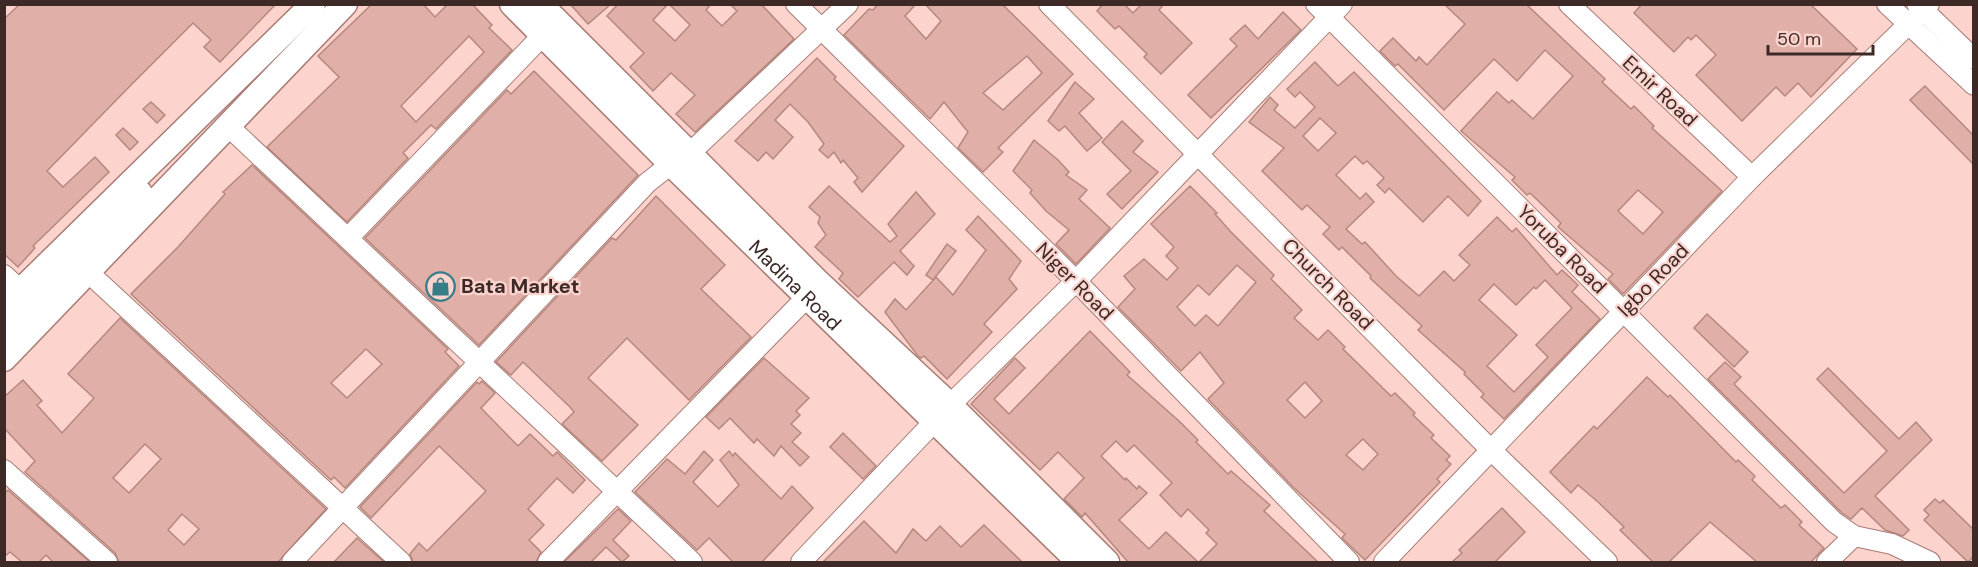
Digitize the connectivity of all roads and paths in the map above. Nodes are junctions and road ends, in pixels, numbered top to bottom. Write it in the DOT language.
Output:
graph roads {
  1 [pos="313,4"];
  2 [pos="345,4"];
  3 [pos="512,4"];
  4 [pos="540,4"];
  5 [pos="796,4"];
  6 [pos="848,4"];
  7 [pos="1049,4"];
  8 [pos="1569,4"];
  9 [pos="1887,4"];
  10 [pos="1923,6"];
  11 [pos="1329,9"];
  12 [pos="1908,25"];
  13 [pos="822,30"];
  14 [pos="543,35"];
  15 [pos="1974,59"];
  16 [pos="1974,85"];
  17 [pos="227,125"];
  18 [pos="1198,153"];
  19 [pos="158,156"];
  20 [pos="680,159"];
  21 [pos="180,177"];
  22 [pos="1752,177"];
  23 [pos="128,214"];
  24 [pos="349,237"];
  25 [pos="89,273"];
  26 [pos="1076,281"];
  27 [pos="10,291"];
  28 [pos="808,296"];
  29 [pos="1624,311"];
  30 [pos="4,330"];
  31 [pos="4,343"];
  32 [pos="4,359"];
  33 [pos="478,364"];
  34 [pos="943,413"];
  35 [pos="1491,450"];
  36 [pos="4,470"];
  37 [pos="618,492"];
  38 [pos="343,508"];
  39 [pos="1854,536"];
  40 [pos="1070,559"];
  41 [pos="107,562"];
  42 [pos="292,562"];
  43 [pos="401,562"];
  44 [pos="548,562"];
  45 [pos="692,562"];
  46 [pos="801,562"];
  47 [pos="1107,562"];
  48 [pos="1349,562"];
  49 [pos="1384,562"];
  50 [pos="1607,562"];
  51 [pos="1827,562"];
  52 [pos="1930,562"];
  1 -- 19 [label="main road"];
  2 -- 17 [label="main road"];
  3 -- 14 [label="main road, Madina Road"];
  4 -- 20 [label="main road, Madina Road"];
  5 -- 13 [label="street, Niger Road"];
  6 -- 13 [label="street"];
  7 -- 18 [label="street, Church Road"];
  8 -- 22 [label="street, Emir Road"];
  9 -- 12 [label="street"];
  10 -- 12 [label="street, Igbo Road"];
  10 -- 15 [label="street"];
  11 -- 18 [label="street"];
  11 -- 29 [label="street, Yoruba Road"];
  12 -- 16 [label="street"];
  12 -- 22 [label="street, Igbo Road"];
  13 -- 20 [label="street"];
  13 -- 26 [label="street, Niger Road"];
  14 -- 20 [label="main road, Madina Road"];
  14 -- 24 [label="street"];
  17 -- 21 [label="main road"];
  17 -- 24 [label="street"];
  18 -- 26 [label="street"];
  18 -- 35 [label="street, Church Road"];
  19 -- 23 [label="main road"];
  19 -- 27 [label="main road"];
  20 -- 28 [label="main road, Madina Road"];
  20 -- 33 [label="street"];
  20 -- 34 [label="main road, Madina Road"];
  21 -- 23 [label="main road"];
  21 -- 25 [label="main road"];
  22 -- 29 [label="street, Igbo Road"];
  23 -- 30 [label="main road"];
  23 -- 31 [label="main road"];
  24 -- 33 [label="street"];
  25 -- 32 [label="main road"];
  25 -- 38 [label="street"];
  26 -- 34 [label="street"];
  26 -- 48 [label="street, Niger Road"];
  28 -- 34 [label="main road, Madina Road"];
  28 -- 37 [label="street"];
  29 -- 35 [label="street, Igbo Road"];
  29 -- 39 [label="street, Yoruba Road"];
  33 -- 37 [label="street"];
  33 -- 38 [label="street"];
  34 -- 40 [label="main road, Madina Road"];
  34 -- 46 [label="street"];
  34 -- 47 [label="main road, Madina Road"];
  35 -- 49 [label="street, Igbo Road"];
  35 -- 50 [label="street, Church Road"];
  36 -- 41 [label="street"];
  37 -- 44 [label="street"];
  37 -- 45 [label="street"];
  38 -- 42 [label="street"];
  38 -- 43 [label="street"];
  39 -- 51 [label="street"];
  39 -- 52 [label="street, Yoruba Road"];
}
